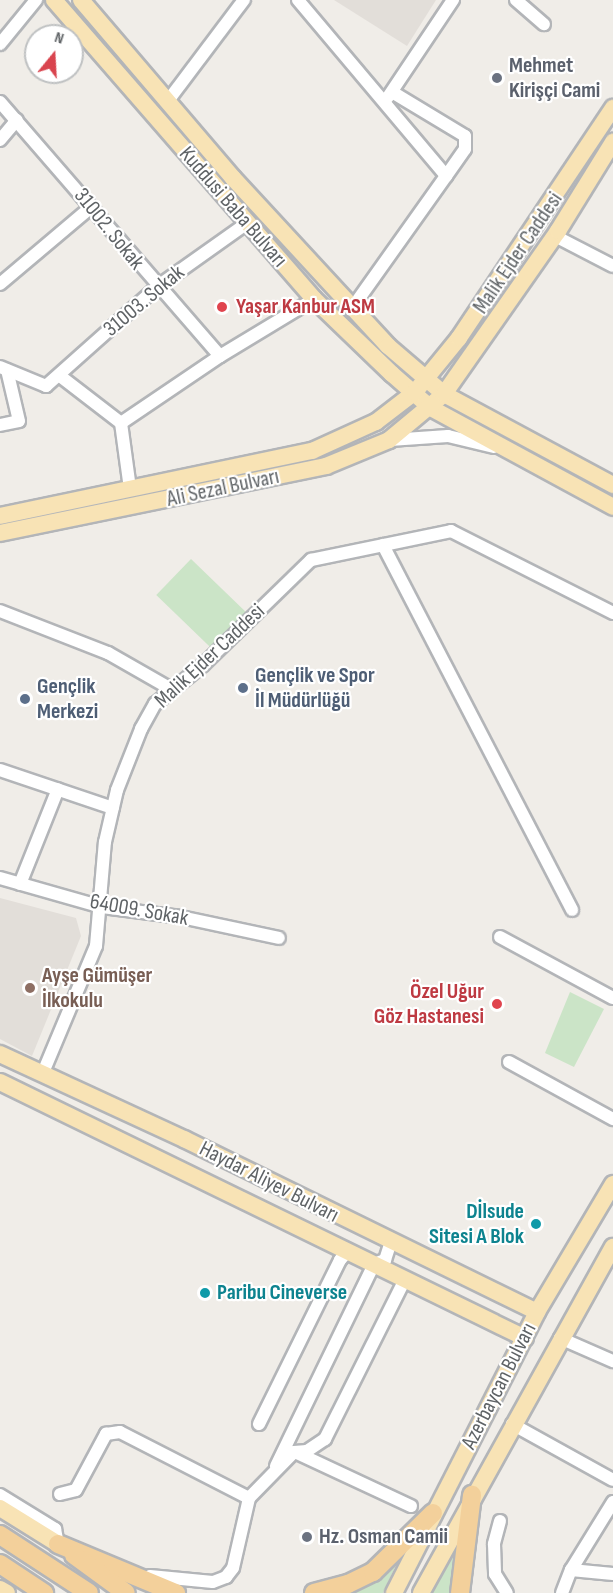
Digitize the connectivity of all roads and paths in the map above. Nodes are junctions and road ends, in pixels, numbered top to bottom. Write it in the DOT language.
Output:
graph roads {
  1 [pos="36,0"];
  2 [pos="54,0"];
  3 [pos="81,0"];
  4 [pos="244,0"];
  5 [pos="298,0"];
  6 [pos="453,0"];
  7 [pos="516,0"];
  8 [pos="544,24"];
  9 [pos="0,44"];
  10 [pos="392,92"];
  11 [pos="0,102"];
  12 [pos="167,102"];
  13 [pos="385,104"];
  14 [pos="613,108"];
  15 [pos="17,120"];
  16 [pos="0,140"];
  17 [pos="613,142"];
  18 [pos="446,176"];
  19 [pos="90,208"];
  20 [pos="247,223"];
  21 [pos="555,236"];
  22 [pos="613,266"];
  23 [pos="0,284"];
  24 [pos="157,287"];
  25 [pos="314,300"];
  26 [pos="352,307"];
  27 [pos="220,356"];
  28 [pos="3,369"];
  29 [pos="60,376"];
  30 [pos="426,378"];
  31 [pos="415,393"];
  32 [pos="444,394"];
  33 [pos="431,408"];
  34 [pos="121,423"];
  35 [pos="0,425"];
  36 [pos="389,440"];
  37 [pos="508,451"];
  38 [pos="613,485"];
  39 [pos="130,489"];
  40 [pos="613,507"];
  41 [pos="0,516"];
  42 [pos="0,533"];
  43 [pos="383,545"];
  44 [pos="0,611"];
  45 [pos="613,613"];
  46 [pos="171,689"];
  47 [pos="0,770"];
  48 [pos="58,789"];
  49 [pos="112,808"];
  50 [pos="0,878"];
  51 [pos="20,884"];
  52 [pos="102,907"];
  53 [pos="572,910"];
  54 [pos="500,937"];
  55 [pos="279,938"];
  56 [pos="613,998"];
  57 [pos="0,1054"];
  58 [pos="509,1062"];
  59 [pos="42,1075"];
  60 [pos="0,1082"];
  61 [pos="613,1119"];
  62 [pos="613,1184"];
  63 [pos="391,1241"];
  64 [pos="613,1247"];
  65 [pos="347,1252"];
  66 [pos="374,1264"];
  67 [pos="405,1279"];
  68 [pos="537,1312"];
  69 [pos="525,1338"];
  70 [pos="560,1338"];
  71 [pos="613,1361"];
  72 [pos="259,1424"];
  73 [pos="512,1424"];
  74 [pos="294,1452"];
  75 [pos="275,1470"];
  76 [pos="613,1480"];
  77 [pos="60,1494"];
  78 [pos="0,1495"];
  79 [pos="472,1495"];
  80 [pos="249,1498"];
  81 [pos="613,1502"];
  82 [pos="411,1506"];
  83 [pos="0,1508"];
  84 [pos="433,1513"];
  85 [pos="500,1521"];
  86 [pos="0,1535"];
  87 [pos="58,1544"];
  88 [pos="0,1564"];
  89 [pos="571,1570"];
  90 [pos="131,1572"];
  91 [pos="613,1574"];
  92 [pos="0,1589"];
  93 [pos="7,1593"];
  94 [pos="44,1593"];
  95 [pos="89,1593"];
  96 [pos="126,1593"];
  97 [pos="176,1593"];
  98 [pos="314,1593"];
  99 [pos="394,1593"];
  100 [pos="421,1593"];
  101 [pos="460,1593"];
  102 [pos="507,1593"];
  103 [pos="562,1593"];
  1 -- 9 [label="street"];
  2 -- 20 [label="main road, Kuddusi Baba Bulvarı"];
  3 -- 12 [label="main road, Kuddusi Baba Bulvarı"];
  4 -- 12 [label="street"];
  5 -- 13 [label="street"];
  6 -- 10 [label="street"];
  7 -- 8 [label="street"];
  10 -- 13 [label="street"];
  10 -- 18 [label="street"];
  11 -- 15 [label="street, 31002. Sokak"];
  12 -- 26 [label="main road, Kuddusi Baba Bulvarı"];
  13 -- 18 [label="street"];
  14 -- 30 [label="main road, Malik Ejder Caddesi"];
  15 -- 16 [label="street"];
  15 -- 19 [label="street, 31002. Sokak"];
  17 -- 21 [label="main road, Malik Ejder Caddesi"];
  18 -- 26 [label="street"];
  19 -- 23 [label="street"];
  19 -- 24 [label="street, 31002. Sokak"];
  20 -- 24 [label="street, 31003. Sokak"];
  20 -- 25 [label="main road, Kuddusi Baba Bulvarı"];
  21 -- 22 [label="street"];
  21 -- 32 [label="main road, Malik Ejder Caddesi"];
  24 -- 27 [label="street, 31002. Sokak"];
  24 -- 29 [label="street, 31003. Sokak"];
  25 -- 27 [label="street"];
  25 -- 31 [label="main road, Kuddusi Baba Bulvarı"];
  26 -- 30 [label="main road, Kuddusi Baba Bulvarı"];
  27 -- 34 [label="street"];
  28 -- 29 [label="street, 31003. Sokak"];
  28 -- 35 [label="street"];
  29 -- 34 [label="street"];
  30 -- 31 [label="main road, Malik Ejder Caddesi"];
  30 -- 32 [label="main road, Kuddusi Baba Bulvarı"];
  31 -- 33 [label="main road, Kuddusi Baba Bulvarı"];
  31 -- 39 [label="main road, Ali Sezal Bulvarı"];
  32 -- 33 [label="main road, Malik Ejder Caddesi"];
  32 -- 38 [label="main road, Kuddusi Baba Bulvarı"];
  33 -- 36 [label="main road, Ali Sezal Bulvarı"];
  33 -- 37 [label="main road, Kuddusi Baba Bulvarı"];
  34 -- 39 [label="street"];
  36 -- 37 [label="street"];
  36 -- 42 [label="main road, Ali Sezal Bulvarı"];
  37 -- 40 [label="main road, Kuddusi Baba Bulvarı"];
  39 -- 41 [label="main road, Ali Sezal Bulvarı"];
  43 -- 45 [label="street, Malik Ejder Caddesi"];
  43 -- 46 [label="street, Malik Ejder Caddesi"];
  43 -- 53 [label="street"];
  44 -- 46 [label="street"];
  46 -- 49 [label="street, Malik Ejder Caddesi"];
  47 -- 48 [label="street"];
  48 -- 49 [label="street"];
  48 -- 51 [label="street"];
  49 -- 52 [label="street, Malik Ejder Caddesi"];
  50 -- 51 [label="street, 64009. Sokak"];
  51 -- 52 [label="street, 64009. Sokak"];
  52 -- 55 [label="street, 64009. Sokak"];
  52 -- 59 [label="street, Malik Ejder Caddesi"];
  54 -- 56 [label="street"];
  57 -- 59 [label="main road, Haydar Aliyev Bulvarı"];
  58 -- 61 [label="street"];
  59 -- 63 [label="main road, Haydar Aliyev Bulvarı"];
  60 -- 65 [label="main road, Haydar Aliyev Bulvarı"];
  62 -- 68 [label="main road, Azerbaycan Bulvarı"];
  63 -- 66 [label="street"];
  63 -- 68 [label="main road, Haydar Aliyev Bulvarı"];
  64 -- 70 [label="main road"];
  65 -- 66 [label="main road, Haydar Aliyev Bulvarı"];
  65 -- 72 [label="street"];
  66 -- 67 [label="main road, Haydar Aliyev Bulvarı"];
  66 -- 75 [label="street"];
  67 -- 69 [label="main road, Haydar Aliyev Bulvarı"];
  67 -- 74 [label="street"];
  68 -- 69 [label="main road, Azerbaycan Bulvarı"];
  69 -- 84 [label="main road, Azerbaycan Bulvarı"];
  70 -- 71 [label="street"];
  70 -- 73 [label="main road"];
  73 -- 76 [label="street"];
  73 -- 79 [label="main road"];
  74 -- 75 [label="street"];
  74 -- 82 [label="street"];
  75 -- 80 [label="street"];
  77 -- 80 [label="street"];
  78 -- 87 [label="street"];
  79 -- 100 [label="main road"];
  79 -- 101 [label="highway"];
  80 -- 90 [label="street"];
  81 -- 89 [label="street"];
  83 -- 87 [label="main road"];
  84 -- 98 [label="highway"];
  84 -- 99 [label="main road, Azerbaycan Bulvarı"];
  85 -- 102 [label="street"];
  86 -- 95 [label="highway"];
  87 -- 90 [label="highway"];
  87 -- 96 [label="highway"];
  88 -- 94 [label="highway"];
  89 -- 91 [label="street"];
  89 -- 103 [label="street"];
  90 -- 97 [label="highway"];
  92 -- 93 [label="main road"];
}
